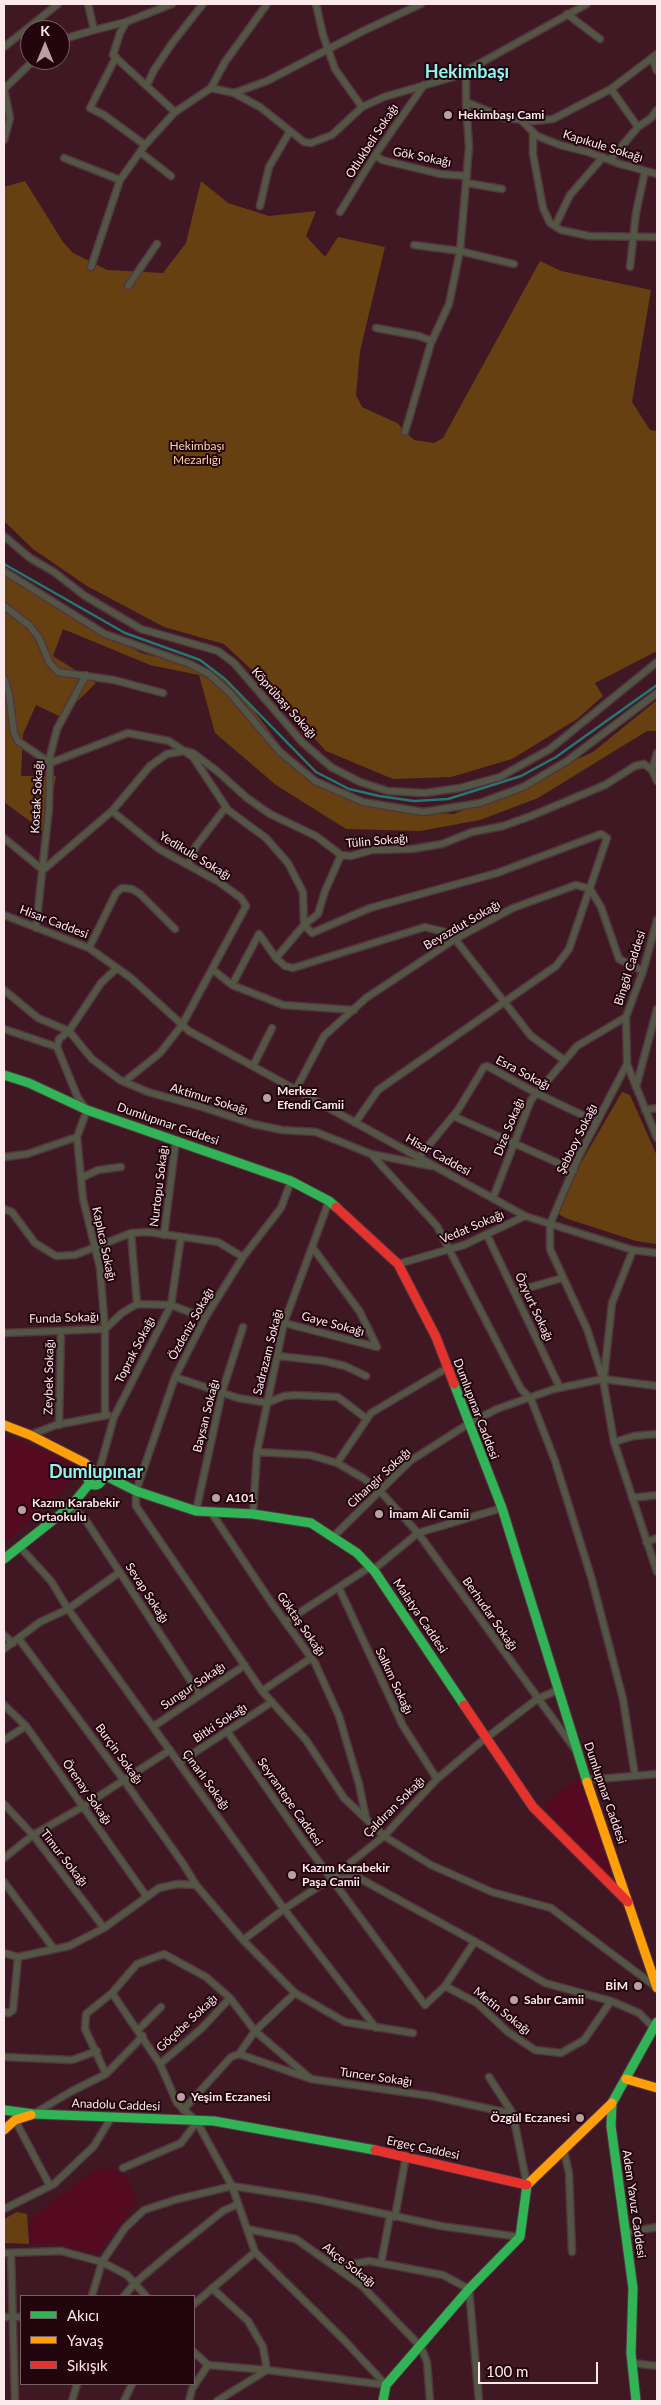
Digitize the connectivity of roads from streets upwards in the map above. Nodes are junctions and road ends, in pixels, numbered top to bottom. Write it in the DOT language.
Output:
graph roads {
  1 [pos="58,4"];
  2 [pos="88,4"];
  3 [pos="172,4"];
  4 [pos="203,4"];
  5 [pos="267,4"];
  6 [pos="316,4"];
  7 [pos="421,4"];
  8 [pos="587,4"];
  9 [pos="411,6"];
  10 [pos="567,14"];
  11 [pos="126,22"];
  12 [pos="94,30"];
  13 [pos="70,37"];
  14 [pos="600,39"];
  15 [pos="4,47"];
  16 [pos="328,50"];
  17 [pos="655,56"];
  18 [pos="116,57"];
  19 [pos="24,70"];
  20 [pos="657,70"];
  21 [pos="466,71"];
  22 [pos="147,85"];
  23 [pos="424,85"];
  24 [pos="211,88"];
  25 [pos="4,89"];
  26 [pos="612,89"];
  27 [pos="234,93"];
  28 [pos="466,102"];
  29 [pos="362,107"];
  30 [pos="657,110"];
  31 [pos="175,112"];
  32 [pos="520,119"];
  33 [pos="638,127"];
  34 [pos="290,131"];
  35 [pos="533,133"];
  36 [pos="4,140"];
  37 [pos="145,145"];
  38 [pos="140,152"];
  39 [pos="374,155"];
  40 [pos="64,158"];
  41 [pos="603,158"];
  42 [pos="610,160"];
  43 [pos="645,171"];
  44 [pos="657,174"];
  45 [pos="170,176"];
  46 [pos="120,180"];
  47 [pos="467,180"];
  48 [pos="502,189"];
  49 [pos="260,206"];
  50 [pos="340,212"];
  51 [pos="555,226"];
  52 [pos="634,237"];
  53 [pos="657,237"];
  54 [pos="157,244"];
  55 [pos="414,245"];
  56 [pos="460,251"];
  57 [pos="514,264"];
  58 [pos="630,267"];
  59 [pos="91,268"];
  60 [pos="128,286"];
  61 [pos="376,328"];
  62 [pos="432,341"];
  63 [pos="405,432"];
  64 [pos="4,536"];
  65 [pos="4,571"];
  66 [pos="4,606"];
  67 [pos="657,662"];
  68 [pos="86,675"];
  69 [pos="4,678"];
  70 [pos="164,693"];
  71 [pos="657,693"];
  72 [pos="184,751"];
  73 [pos="657,753"];
  74 [pos="50,763"];
  75 [pos="652,770"];
  76 [pos="657,781"];
  77 [pos="226,807"];
  78 [pos="112,812"];
  79 [pos="4,838"];
  80 [pos="341,855"];
  81 [pos="188,865"];
  82 [pos="43,870"];
  83 [pos="590,889"];
  84 [pos="4,915"];
  85 [pos="657,920"];
  86 [pos="304,925"];
  87 [pos="36,928"];
  88 [pos="175,929"];
  89 [pos="455,939"];
  90 [pos="89,948"];
  91 [pos="276,958"];
  92 [pos="118,968"];
  93 [pos="212,969"];
  94 [pos="643,971"];
  95 [pos="232,985"];
  96 [pos="4,990"];
  97 [pos="505,1001"];
  98 [pos="657,1008"];
  99 [pos="354,1010"];
  100 [pos="626,1017"];
  101 [pos="182,1025"];
  102 [pos="272,1028"];
  103 [pos="4,1029"];
  104 [pos="69,1031"];
  105 [pos="57,1046"];
  106 [pos="564,1060"];
  107 [pos="627,1064"];
  108 [pos="253,1066"];
  109 [pos="4,1075"];
  110 [pos="124,1082"];
  111 [pos="636,1087"];
  112 [pos="296,1089"];
  113 [pos="536,1093"];
  114 [pos="657,1108"];
  115 [pos="87,1110"];
  116 [pos="645,1110"];
  117 [pos="453,1116"];
  118 [pos="355,1122"];
  119 [pos="597,1122"];
  120 [pos="77,1137"];
  121 [pos="657,1138"];
  122 [pos="176,1140"];
  123 [pos="514,1145"];
  124 [pos="371,1154"];
  125 [pos="4,1157"];
  126 [pos="419,1157"];
  127 [pos="120,1167"];
  128 [pos="437,1167"];
  129 [pos="574,1170"];
  130 [pos="82,1178"];
  131 [pos="291,1181"];
  132 [pos="493,1198"];
  133 [pos="329,1201"];
  134 [pos="4,1209"];
  135 [pos="525,1216"];
  136 [pos="550,1224"];
  137 [pos="131,1234"];
  138 [pos="164,1235"];
  139 [pos="487,1235"];
  140 [pos="181,1237"];
  141 [pos="93,1246"];
  142 [pos="313,1248"];
  143 [pos="450,1250"];
  144 [pos="633,1250"];
  145 [pos="657,1253"];
  146 [pos="243,1257"];
  147 [pos="398,1264"];
  148 [pos="562,1278"];
  149 [pos="514,1292"];
  150 [pos="138,1304"];
  151 [pos="170,1305"];
  152 [pos="205,1318"];
  153 [pos="284,1323"];
  154 [pos="243,1327"];
  155 [pos="105,1329"];
  156 [pos="61,1331"];
  157 [pos="4,1333"];
  158 [pos="278,1356"];
  159 [pos="447,1368"];
  160 [pos="366,1376"];
  161 [pos="175,1377"];
  162 [pos="603,1379"];
  163 [pos="657,1386"];
  164 [pos="560,1388"];
  165 [pos="222,1392"];
  166 [pos="531,1399"];
  167 [pos="267,1403"];
  168 [pos="106,1413"];
  169 [pos="114,1417"];
  170 [pos="367,1419"];
  171 [pos="468,1424"];
  172 [pos="4,1425"];
  173 [pos="59,1425"];
  174 [pos="657,1434"];
  175 [pos="30,1435"];
  176 [pos="614,1442"];
  177 [pos="257,1452"];
  178 [pos="337,1463"];
  179 [pos="98,1472"];
  180 [pos="136,1491"];
  181 [pos="380,1491"];
  182 [pos="657,1494"];
  183 [pos="632,1498"];
  184 [pos="71,1506"];
  185 [pos="502,1508"];
  186 [pos="196,1511"];
  187 [pos="211,1512"];
  188 [pos="253,1514"];
  189 [pos="418,1533"];
  190 [pos="333,1537"];
  191 [pos="657,1538"];
  192 [pos="646,1542"];
  193 [pos="19,1546"];
  194 [pos="4,1558"];
  195 [pos="371,1568"];
  196 [pos="657,1571"];
  197 [pos="120,1572"];
  198 [pos="338,1588"];
  199 [pos="68,1609"];
  200 [pos="285,1622"];
  201 [pos="4,1635"];
  202 [pos="19,1639"];
  203 [pos="13,1643"];
  204 [pos="4,1649"];
  205 [pos="312,1658"];
  206 [pos="245,1665"];
  207 [pos="262,1690"];
  208 [pos="558,1690"];
  209 [pos="200,1695"];
  210 [pos="538,1699"];
  211 [pos="272,1702"];
  212 [pos="4,1705"];
  213 [pos="26,1726"];
  214 [pos="154,1726"];
  215 [pos="228,1731"];
  216 [pos="486,1739"];
  217 [pos="4,1740"];
  218 [pos="170,1750"];
  219 [pos="578,1753"];
  220 [pos="180,1762"];
  221 [pos="657,1774"];
  222 [pos="635,1776"];
  223 [pos="123,1779"];
  224 [pos="438,1779"];
  225 [pos="586,1780"];
  226 [pos="4,1804"];
  227 [pos="84,1806"];
  228 [pos="366,1819"];
  229 [pos="33,1835"];
  230 [pos="384,1836"];
  231 [pos="4,1858"];
  232 [pos="330,1879"];
  233 [pos="4,1882"];
  234 [pos="196,1886"];
  235 [pos="147,1897"];
  236 [pos="630,1904"];
  237 [pos="284,1909"];
  238 [pos="104,1928"];
  239 [pos="243,1940"];
  240 [pos="475,1941"];
  241 [pos="54,1949"];
  242 [pos="4,1953"];
  243 [pos="18,1957"];
  244 [pos="445,1986"];
  245 [pos="657,1988"];
  246 [pos="112,1993"];
  247 [pos="295,1993"];
  248 [pos="230,1998"];
  249 [pos="611,2001"];
  250 [pos="161,2007"];
  251 [pos="4,2012"];
  252 [pos="656,2027"];
  253 [pos="376,2028"];
  254 [pos="138,2030"];
  255 [pos="255,2031"];
  256 [pos="414,2033"];
  257 [pos="143,2036"];
  258 [pos="97,2051"];
  259 [pos="238,2054"];
  260 [pos="4,2057"];
  261 [pos="160,2064"];
  262 [pos="106,2074"];
  263 [pos="489,2077"];
  264 [pos="311,2079"];
  265 [pos="626,2079"];
  266 [pos="657,2088"];
  267 [pos="612,2103"];
  268 [pos="4,2110"];
  269 [pos="183,2110"];
  270 [pos="34,2114"];
  271 [pos="513,2114"];
  272 [pos="111,2118"];
  273 [pos="15,2120"];
  274 [pos="197,2122"];
  275 [pos="4,2130"];
  276 [pos="564,2151"];
  277 [pos="406,2156"];
  278 [pos="123,2168"];
  279 [pos="527,2185"];
  280 [pos="50,2186"];
  281 [pos="232,2186"];
  282 [pos="238,2204"];
  283 [pos="4,2209"];
  284 [pos="393,2217"];
  285 [pos="657,2227"];
  286 [pos="247,2228"];
  287 [pos="625,2233"];
  288 [pos="520,2237"];
  289 [pos="255,2252"];
  290 [pos="572,2252"];
  291 [pos="7,2253"];
  292 [pos="102,2262"];
  293 [pos="381,2263"];
  294 [pos="337,2267"];
  295 [pos="135,2283"];
  296 [pos="212,2288"];
  297 [pos="469,2289"];
  298 [pos="92,2295"];
  299 [pos="125,2295"];
  300 [pos="145,2295"];
  301 [pos="195,2303"];
  302 [pos="4,2317"];
  303 [pos="12,2317"];
  304 [pos="20,2317"];
  305 [pos="421,2347"];
  306 [pos="195,2353"];
  307 [pos="632,2363"];
  308 [pos="208,2365"];
  309 [pos="657,2366"];
  310 [pos="267,2370"];
  311 [pos="195,2384"];
  312 [pos="77,2385"];
  313 [pos="132,2385"];
  314 [pos="195,2385"];
  315 [pos="386,2385"];
  316 [pos="15,2401"];
  317 [pos="72,2401"];
  318 [pos="124,2401"];
  319 [pos="189,2401"];
  320 [pos="217,2401"];
  321 [pos="383,2401"];
  322 [pos="430,2401"];
  323 [pos="479,2401"];
  324 [pos="636,2401"];
  1 -- 15 [label="street"];
  2 -- 12 [label="street"];
  3 -- 11 [label="street"];
  4 -- 22 [label="street"];
  5 -- 24 [label="street"];
  6 -- 16 [label="street"];
  7 -- 9 [label="street"];
  8 -- 10 [label="street"];
  9 -- 16 [label="street"];
  10 -- 14 [label="street"];
  10 -- 21 [label="street"];
  11 -- 12 [label="street"];
  11 -- 18 [label="street"];
  12 -- 13 [label="street"];
  16 -- 27 [label="street"];
  16 -- 29 [label="street"];
  17 -- 20 [label="street"];
  17 -- 26 [label="street"];
  18 -- 22 [label="street"];
  18 -- 37 [label="street"];
  19 -- 25 [label="street"];
  21 -- 23 [label="street"];
  21 -- 28 [label="street"];
  22 -- 31 [label="street"];
  23 -- 29 [label="street"];
  23 -- 39 [label="street, Otlukbeli Sokağı"];
  24 -- 27 [label="street"];
  24 -- 31 [label="street"];
  25 -- 36 [label="street"];
  26 -- 32 [label="street"];
  26 -- 33 [label="street"];
  27 -- 34 [label="street"];
  28 -- 32 [label="street"];
  28 -- 47 [label="street"];
  29 -- 34 [label="street"];
  30 -- 33 [label="street"];
  31 -- 37 [label="street"];
  32 -- 35 [label="street, Kapıkule Sokağı"];
  33 -- 42 [label="street"];
  34 -- 49 [label="street"];
  35 -- 41 [label="street, Kapıkule Sokağı"];
  35 -- 51 [label="street"];
  37 -- 38 [label="street"];
  38 -- 45 [label="street"];
  38 -- 46 [label="street"];
  39 -- 47 [label="street, Gök Sokağı"];
  39 -- 50 [label="street, Otlukbeli Sokağı"];
  40 -- 46 [label="street"];
  41 -- 42 [label="street, Kapıkule Sokağı"];
  41 -- 51 [label="street"];
  42 -- 43 [label="street, Kapıkule Sokağı"];
  43 -- 44 [label="street, Kapıkule Sokağı"];
  43 -- 52 [label="street"];
  46 -- 59 [label="street"];
  47 -- 48 [label="street, Gök Sokağı"];
  47 -- 56 [label="street"];
  51 -- 52 [label="street"];
  52 -- 53 [label="street"];
  52 -- 58 [label="street"];
  54 -- 60 [label="street"];
  55 -- 56 [label="street"];
  56 -- 57 [label="street"];
  56 -- 62 [label="street"];
  61 -- 62 [label="street"];
  62 -- 63 [label="street"];
  64 -- 67 [label="street, Köprübaşı Sokağı"];
  65 -- 71 [label="street"];
  66 -- 68 [label="street"];
  68 -- 70 [label="street"];
  68 -- 74 [label="street, Kostak Sokağı"];
  69 -- 74 [label="street"];
  72 -- 74 [label="street, Tülin Sokağı"];
  72 -- 77 [label="street"];
  72 -- 78 [label="street"];
  72 -- 80 [label="street, Tülin Sokağı"];
  73 -- 75 [label="street"];
  74 -- 82 [label="street, Kostak Sokağı"];
  75 -- 76 [label="street"];
  75 -- 80 [label="street, Tülin Sokağı"];
  77 -- 81 [label="street"];
  77 -- 86 [label="street"];
  78 -- 81 [label="street, Yedikule Sokağı"];
  78 -- 82 [label="street"];
  79 -- 82 [label="street"];
  80 -- 86 [label="street"];
  81 -- 93 [label="street, Yedikule Sokağı"];
  82 -- 87 [label="street, Kostak Sokağı"];
  83 -- 86 [label="street"];
  83 -- 89 [label="street, Beyazdut Sokağı"];
  83 -- 94 [label="street"];
  83 -- 97 [label="street"];
  84 -- 87 [label="street, Hisar Caddesi"];
  85 -- 94 [label="street, Bingöl Caddesi"];
  86 -- 91 [label="street"];
  87 -- 90 [label="street, Hisar Caddesi"];
  88 -- 90 [label="street"];
  89 -- 91 [label="street"];
  89 -- 97 [label="street"];
  89 -- 99 [label="street, Beyazdut Sokağı"];
  90 -- 92 [label="street, Hisar Caddesi"];
  91 -- 95 [label="street"];
  92 -- 101 [label="street, Hisar Caddesi"];
  92 -- 104 [label="street"];
  93 -- 95 [label="street"];
  93 -- 101 [label="street, Yedikule Sokağı"];
  94 -- 100 [label="street, Bingöl Caddesi"];
  95 -- 99 [label="street"];
  96 -- 104 [label="street, Aktimur Sokağı"];
  97 -- 106 [label="street"];
  97 -- 118 [label="street"];
  98 -- 111 [label="street"];
  99 -- 112 [label="street, Beyazdut Sokağı"];
  100 -- 106 [label="street, Dize Sokağı"];
  100 -- 107 [label="street, Bingöl Caddesi"];
  101 -- 108 [label="street, Hisar Caddesi"];
  101 -- 110 [label="street, Yedikule Sokağı"];
  102 -- 108 [label="street"];
  103 -- 105 [label="street"];
  104 -- 105 [label="street"];
  104 -- 110 [label="street, Aktimur Sokağı"];
  105 -- 115 [label="street"];
  106 -- 113 [label="street, Dize Sokağı"];
  107 -- 111 [label="street, Bingöl Caddesi"];
  107 -- 119 [label="street, Şebboy Sokağı"];
  108 -- 112 [label="street, Hisar Caddesi"];
  109 -- 115 [label="street, Dumlupınar Caddesi"];
  110 -- 124 [label="street, Aktimur Sokağı"];
  111 -- 116 [label="street, Bingöl Caddesi"];
  112 -- 118 [label="street, Hisar Caddesi"];
  113 -- 117 [label="street, Esra Sokağı"];
  113 -- 119 [label="street, Esra Sokağı"];
  113 -- 123 [label="street, Dize Sokağı"];
  114 -- 116 [label="street"];
  115 -- 120 [label="street, Kaplıca Sokağı"];
  115 -- 122 [label="street, Dumlupınar Caddesi"];
  116 -- 121 [label="street, Bingöl Caddesi"];
  117 -- 123 [label="street"];
  117 -- 126 [label="street, Esra Sokağı"];
  118 -- 126 [label="street, Hisar Caddesi"];
  119 -- 129 [label="street, Şebboy Sokağı"];
  120 -- 125 [label="street"];
  120 -- 130 [label="street, Kaplıca Sokağı"];
  122 -- 131 [label="street, Dumlupınar Caddesi"];
  122 -- 138 [label="street, Nurtopu Sokağı"];
  123 -- 129 [label="street"];
  123 -- 132 [label="street, Dize Sokağı"];
  124 -- 128 [label="street, Aktimur Sokağı"];
  124 -- 143 [label="street"];
  126 -- 128 [label="street, Hisar Caddesi"];
  127 -- 130 [label="street"];
  128 -- 132 [label="street, Hisar Caddesi"];
  129 -- 136 [label="street, Şebboy Sokağı"];
  130 -- 141 [label="street, Kaplıca Sokağı"];
  131 -- 133 [label="street, Dumlupınar Caddesi"];
  131 -- 146 [label="street, Özdeniz Sokağı"];
  132 -- 135 [label="street, Hisar Caddesi"];
  133 -- 142 [label="street, Sadrazam Sokağı"];
  133 -- 147 [label="street, Dumlupınar Caddesi"];
  134 -- 141 [label="street"];
  135 -- 136 [label="street, Hisar Caddesi"];
  135 -- 139 [label="street, Vedat Sokağı"];
  136 -- 144 [label="street, Hisar Caddesi"];
  136 -- 148 [label="street"];
  137 -- 138 [label="street"];
  137 -- 141 [label="street"];
  137 -- 150 [label="street"];
  138 -- 140 [label="street"];
  139 -- 143 [label="street, Vedat Sokağı"];
  139 -- 149 [label="street, Özyurt Sokağı"];
  140 -- 146 [label="street"];
  140 -- 151 [label="street, Toprak Sokağı"];
  141 -- 155 [label="street, Kaplıca Sokağı"];
  142 -- 153 [label="street, Sadrazam Sokağı"];
  142 -- 153 [label="street, Gaye Sokağı"];
  143 -- 147 [label="street, Vedat Sokağı"];
  143 -- 166 [label="street"];
  144 -- 145 [label="street, Hisar Caddesi"];
  144 -- 162 [label="street"];
  146 -- 152 [label="street, Özdeniz Sokağı"];
  147 -- 159 [label="street, Dumlupınar Caddesi"];
  148 -- 149 [label="street"];
  148 -- 162 [label="street"];
  149 -- 164 [label="street, Özyurt Sokağı"];
  150 -- 151 [label="street"];
  150 -- 155 [label="street, Funda Sokağı"];
  151 -- 152 [label="street"];
  151 -- 169 [label="street, Toprak Sokağı"];
  152 -- 161 [label="street, Özdeniz Sokağı"];
  153 -- 158 [label="street, Sadrazam Sokağı"];
  154 -- 165 [label="street, Baysan Sokağı"];
  155 -- 156 [label="street, Funda Sokağı"];
  155 -- 168 [label="street, Kaplıca Sokağı"];
  156 -- 157 [label="street, Funda Sokağı"];
  156 -- 173 [label="street, Zeybek Sokağı"];
  158 -- 160 [label="street"];
  158 -- 167 [label="street, Sadrazam Sokağı"];
  159 -- 170 [label="street"];
  159 -- 171 [label="street, Dumlupınar Caddesi"];
  161 -- 165 [label="street"];
  161 -- 180 [label="street, Özdeniz Sokağı"];
  162 -- 163 [label="street, Cihangir Sokağı"];
  162 -- 164 [label="street, Cihangir Sokağı"];
  162 -- 176 [label="street"];
  164 -- 166 [label="street, Cihangir Sokağı"];
  165 -- 167 [label="street"];
  165 -- 186 [label="street, Baysan Sokağı"];
  166 -- 171 [label="street, Cihangir Sokağı"];
  166 -- 222 [label="street"];
  167 -- 170 [label="street"];
  167 -- 177 [label="street, Sadrazam Sokağı"];
  168 -- 169 [label="street"];
  168 -- 173 [label="street"];
  169 -- 179 [label="street, Toprak Sokağı"];
  170 -- 178 [label="street"];
  171 -- 181 [label="street, Cihangir Sokağı"];
  171 -- 185 [label="street, Dumlupınar Caddesi"];
  172 -- 175 [label="street, Malatya Caddesi"];
  173 -- 175 [label="street"];
  174 -- 176 [label="street"];
  175 -- 179 [label="street, Malatya Caddesi"];
  176 -- 183 [label="street"];
  177 -- 178 [label="street, Berhudar Sokağı"];
  177 -- 188 [label="street, Sadrazam Sokağı"];
  178 -- 181 [label="street, Berhudar Sokağı"];
  179 -- 180 [label="street, Malatya Caddesi"];
  179 -- 184 [label="street"];
  180 -- 186 [label="street, Malatya Caddesi"];
  180 -- 206 [label="street"];
  181 -- 189 [label="street, Berhudar Sokağı"];
  181 -- 190 [label="street, Cihangir Sokağı"];
  182 -- 183 [label="street"];
  183 -- 192 [label="street"];
  184 -- 193 [label="street"];
  184 -- 197 [label="street, Sevap Sokağı"];
  185 -- 189 [label="street"];
  185 -- 208 [label="street, Dumlupınar Caddesi"];
  186 -- 187 [label="street, Malatya Caddesi"];
  187 -- 188 [label="street, Malatya Caddesi"];
  187 -- 200 [label="street, Göktaş Sokağı"];
  188 -- 190 [label="street, Malatya Caddesi"];
  189 -- 195 [label="street"];
  189 -- 210 [label="street, Berhudar Sokağı"];
  190 -- 195 [label="street, Malatya Caddesi"];
  191 -- 192 [label="street"];
  192 -- 196 [label="street"];
  193 -- 194 [label="street"];
  193 -- 199 [label="street, Çınarlı Sokağı"];
  195 -- 198 [label="street"];
  195 -- 216 [label="street, Malatya Caddesi"];
  197 -- 199 [label="street"];
  197 -- 209 [label="street, Sevap Sokağı"];
  198 -- 200 [label="street"];
  198 -- 224 [label="street, Salkım Sokağı"];
  199 -- 202 [label="street"];
  199 -- 214 [label="street, Çınarlı Sokağı"];
  200 -- 205 [label="street, Göktaş Sokağı"];
  201 -- 203 [label="street"];
  202 -- 203 [label="street"];
  202 -- 223 [label="street, Burçin Sokağı"];
  203 -- 204 [label="street"];
  205 -- 207 [label="street"];
  205 -- 228 [label="street, Göktaş Sokağı"];
  206 -- 207 [label="street"];
  206 -- 209 [label="street, Sungur Sokağı"];
  207 -- 211 [label="street"];
  208 -- 210 [label="street, Çaldıran Sokağı"];
  208 -- 219 [label="street, Dumlupınar Caddesi"];
  209 -- 214 [label="street, Sungur Sokağı"];
  210 -- 216 [label="street, Çaldıran Sokağı"];
  210 -- 219 [label="street, Berhudar Sokağı"];
  211 -- 215 [label="street, Bitki Sokağı"];
  211 -- 228 [label="street"];
  212 -- 213 [label="street, Örenay Sokağı"];
  213 -- 217 [label="street"];
  213 -- 227 [label="street, Örenay Sokağı"];
  214 -- 218 [label="street, Çınarlı Sokağı"];
  215 -- 220 [label="street, Bitki Sokağı"];
  215 -- 232 [label="street, Seyrantepe Caddesi"];
  216 -- 224 [label="street, Çaldıran Sokağı"];
  216 -- 236 [label="street, Malatya Caddesi"];
  218 -- 220 [label="street, Çınarlı Sokağı"];
  218 -- 223 [label="street"];
  219 -- 225 [label="street, Dumlupınar Caddesi"];
  220 -- 237 [label="street, Çınarlı Sokağı"];
  221 -- 222 [label="street"];
  222 -- 225 [label="street"];
  223 -- 227 [label="street"];
  223 -- 234 [label="street, Burçin Sokağı"];
  224 -- 230 [label="street, Çaldıran Sokağı"];
  225 -- 236 [label="street, Dumlupınar Caddesi"];
  226 -- 229 [label="street, Timur Sokağı"];
  227 -- 229 [label="street"];
  227 -- 235 [label="street, Örenay Sokağı"];
  228 -- 230 [label="street"];
  229 -- 231 [label="street"];
  229 -- 238 [label="street, Timur Sokağı"];
  230 -- 232 [label="street, Çaldıran Sokağı"];
  230 -- 245 [label="street"];
  232 -- 237 [label="street, Çaldıran Sokağı"];
  232 -- 240 [label="street"];
  232 -- 244 [label="street, Seyrantepe Caddesi"];
  233 -- 241 [label="street"];
  234 -- 235 [label="street"];
  234 -- 239 [label="street, Burçin Sokağı"];
  235 -- 238 [label="street"];
  236 -- 245 [label="street, Dumlupınar Caddesi"];
  237 -- 239 [label="street, Çaldıran Sokağı"];
  237 -- 253 [label="street, Çınarlı Sokağı"];
  238 -- 241 [label="street"];
  239 -- 247 [label="street, Burçin Sokağı"];
  240 -- 244 [label="street"];
  240 -- 249 [label="street"];
  241 -- 243 [label="street"];
  242 -- 243 [label="street"];
  243 -- 251 [label="street"];
  244 -- 249 [label="street, Metin Sokağı"];
  246 -- 248 [label="street"];
  246 -- 254 [label="street"];
  246 -- 258 [label="street"];
  247 -- 253 [label="street, Burçin Sokağı"];
  247 -- 255 [label="street"];
  248 -- 255 [label="street"];
  248 -- 261 [label="street, Göçebe Sokağı"];
  249 -- 252 [label="street"];
  250 -- 254 [label="street"];
  252 -- 265 [label="street, Adem Yavuz Caddesi"];
  253 -- 256 [label="street, Burçin Sokağı"];
  254 -- 257 [label="street"];
  255 -- 259 [label="street"];
  255 -- 264 [label="street"];
  257 -- 261 [label="street"];
  257 -- 262 [label="street"];
  258 -- 260 [label="street"];
  258 -- 262 [label="street"];
  259 -- 264 [label="street, Tuncer Sokağı"];
  259 -- 269 [label="street"];
  261 -- 269 [label="street"];
  262 -- 270 [label="street"];
  263 -- 271 [label="street"];
  264 -- 271 [label="street, Tuncer Sokağı"];
  265 -- 266 [label="street"];
  265 -- 267 [label="street, Adem Yavuz Caddesi"];
  267 -- 276 [label="street"];
  267 -- 287 [label="street, Adem Yavuz Caddesi"];
  268 -- 270 [label="street, Anadolu Caddesi"];
  269 -- 274 [label="street"];
  270 -- 272 [label="street, Anadolu Caddesi"];
  270 -- 273 [label="street"];
  271 -- 279 [label="street"];
  272 -- 274 [label="street, Anadolu Caddesi"];
  272 -- 280 [label="street"];
  273 -- 275 [label="street"];
  273 -- 280 [label="street"];
  274 -- 277 [label="street, Ergeç Caddesi"];
  274 -- 278 [label="street"];
  274 -- 281 [label="street"];
  276 -- 279 [label="street"];
  276 -- 290 [label="street"];
  277 -- 279 [label="street, Ergeç Caddesi"];
  277 -- 284 [label="street"];
  279 -- 288 [label="street"];
  280 -- 283 [label="street"];
  281 -- 282 [label="street"];
  281 -- 284 [label="street"];
  281 -- 292 [label="street"];
  282 -- 286 [label="street"];
  282 -- 295 [label="street"];
  284 -- 288 [label="street"];
  284 -- 293 [label="street"];
  285 -- 287 [label="street"];
  286 -- 289 [label="street"];
  286 -- 294 [label="street, Akçe Sokağı"];
  287 -- 307 [label="street, Adem Yavuz Caddesi"];
  288 -- 297 [label="street"];
  289 -- 296 [label="street"];
  289 -- 315 [label="street"];
  291 -- 292 [label="street"];
  291 -- 303 [label="street"];
  292 -- 295 [label="street"];
  292 -- 298 [label="street"];
  293 -- 294 [label="street"];
  293 -- 297 [label="street"];
  294 -- 305 [label="street, Akçe Sokağı"];
  295 -- 299 [label="street"];
  295 -- 300 [label="street"];
  296 -- 301 [label="street"];
  296 -- 310 [label="street"];
  297 -- 305 [label="street"];
  297 -- 323 [label="street"];
  302 -- 303 [label="street"];
  303 -- 304 [label="street"];
  303 -- 316 [label="street"];
  305 -- 315 [label="street"];
  305 -- 322 [label="street"];
  306 -- 308 [label="street"];
  307 -- 309 [label="street"];
  307 -- 324 [label="street, Adem Yavuz Caddesi"];
  308 -- 310 [label="street"];
  308 -- 311 [label="street"];
  310 -- 315 [label="street"];
  310 -- 320 [label="street"];
  312 -- 317 [label="street"];
  313 -- 318 [label="street"];
  314 -- 319 [label="street"];
  315 -- 321 [label="street"];
}
